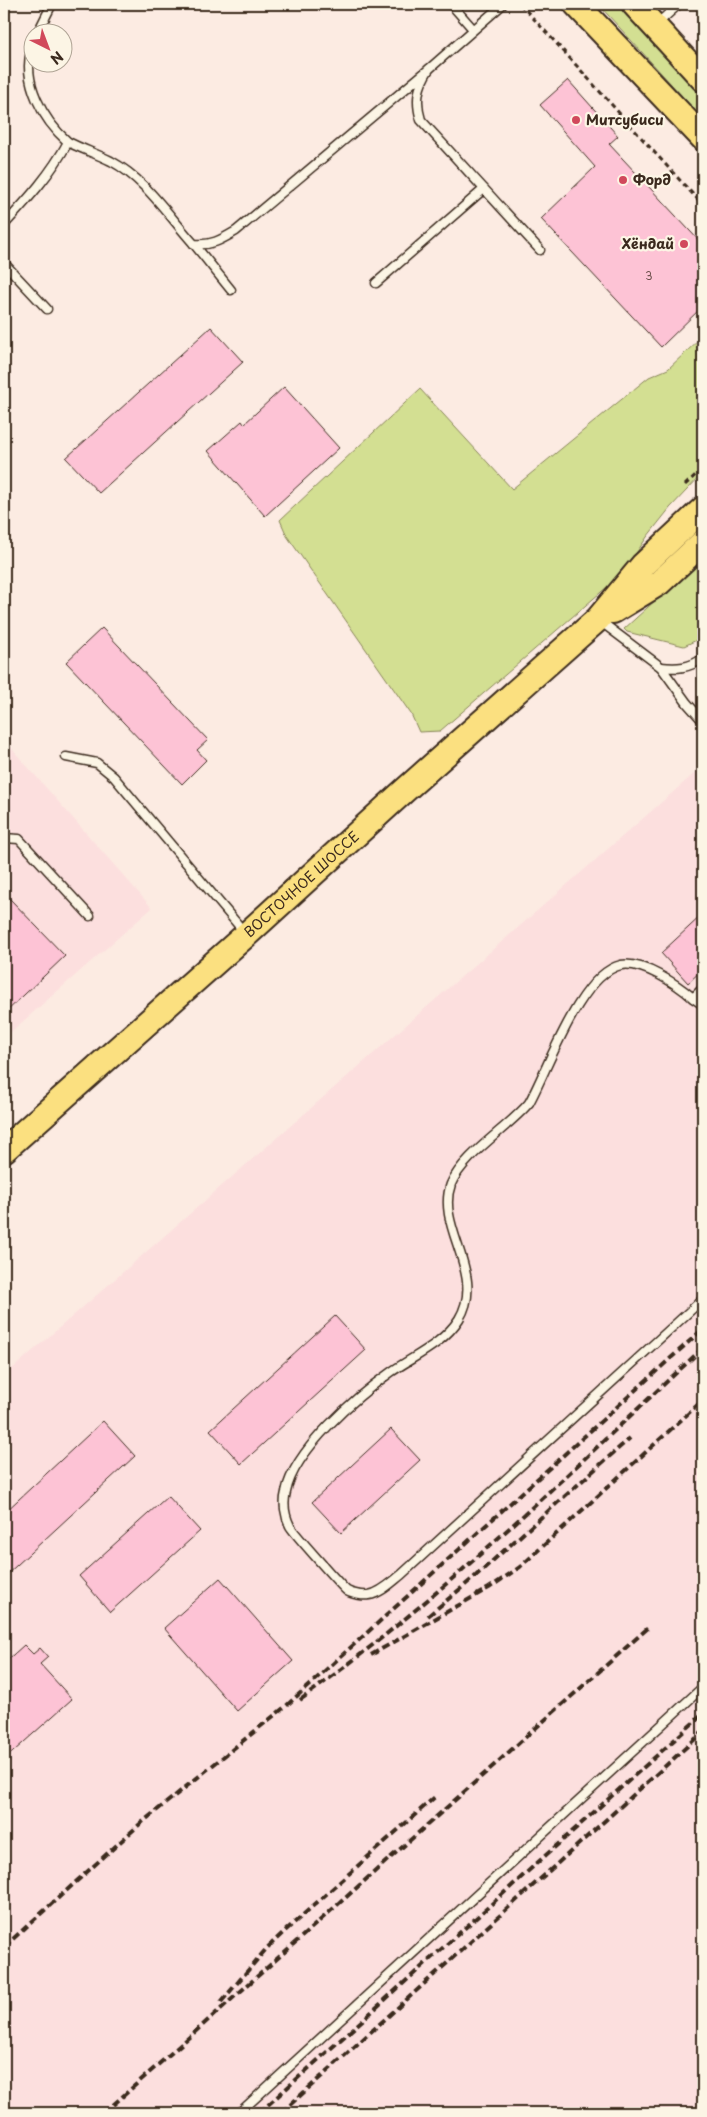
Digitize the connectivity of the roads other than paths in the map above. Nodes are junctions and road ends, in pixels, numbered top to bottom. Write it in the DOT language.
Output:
graph roads {
  1 [pos="52,4"];
  2 [pos="451,4"];
  3 [pos="503,4"];
  4 [pos="576,4"];
  5 [pos="634,4"];
  6 [pos="679,4"];
  7 [pos="43,22"];
  8 [pos="655,25"];
  9 [pos="472,29"];
  10 [pos="429,69"];
  11 [pos="31,72"];
  12 [pos="703,79"];
  13 [pos="703,138"];
  14 [pos="68,142"];
  15 [pos="484,189"];
  16 [pos="4,225"];
  17 [pos="194,244"];
  18 [pos="540,250"];
  19 [pos="4,263"];
  20 [pos="376,283"];
  21 [pos="232,290"];
  22 [pos="47,309"];
  23 [pos="703,509"];
  24 [pos="703,542"];
  25 [pos="703,548"];
  26 [pos="680,564"];
  27 [pos="598,619"];
  28 [pos="703,658"];
  29 [pos="661,666"];
  30 [pos="703,721"];
  31 [pos="66,757"];
  32 [pos="4,838"];
  33 [pos="90,916"];
  34 [pos="246,935"];
  35 [pos="703,988"];
  36 [pos="692,998"];
  37 [pos="703,1005"];
  38 [pos="4,1150"];
  39 [pos="703,1299"];
  40 [pos="703,1687"];
  41 [pos="239,2113"];
  1 -- 7 [label="lane"];
  2 -- 9 [label="lane"];
  3 -- 9 [label="lane"];
  4 -- 13 [label="main road"];
  5 -- 8 [label="main road"];
  6 -- 8 [label="lane"];
  8 -- 12 [label="main road"];
  9 -- 10 [label="lane"];
  10 -- 15 [label="lane"];
  10 -- 17 [label="lane"];
  11 -- 14 [label="lane"];
  14 -- 16 [label="lane"];
  14 -- 17 [label="lane"];
  15 -- 18 [label="lane"];
  15 -- 20 [label="lane"];
  17 -- 21 [label="lane"];
  19 -- 22 [label="lane"];
  23 -- 27 [label="main road, ВОСТОЧНОЕ ШОССЕ"];
  24 -- 26 [label="main road, ВОСТОЧНОЕ ШОССЕ"];
  25 -- 26 [label="lane"];
  26 -- 27 [label="main road, ВОСТОЧНОЕ ШОССЕ"];
  27 -- 29 [label="lane"];
  27 -- 34 [label="main road, ВОСТОЧНОЕ ШОССЕ"];
  28 -- 29 [label="lane"];
  29 -- 30 [label="lane"];
  31 -- 34 [label="lane"];
  32 -- 33 [label="lane"];
  34 -- 38 [label="main road, ВОСТОЧНОЕ ШОССЕ"];
  35 -- 36 [label="lane"];
  36 -- 37 [label="lane"];
  36 -- 39 [label="lane"];
  40 -- 41 [label="lane"];
}
